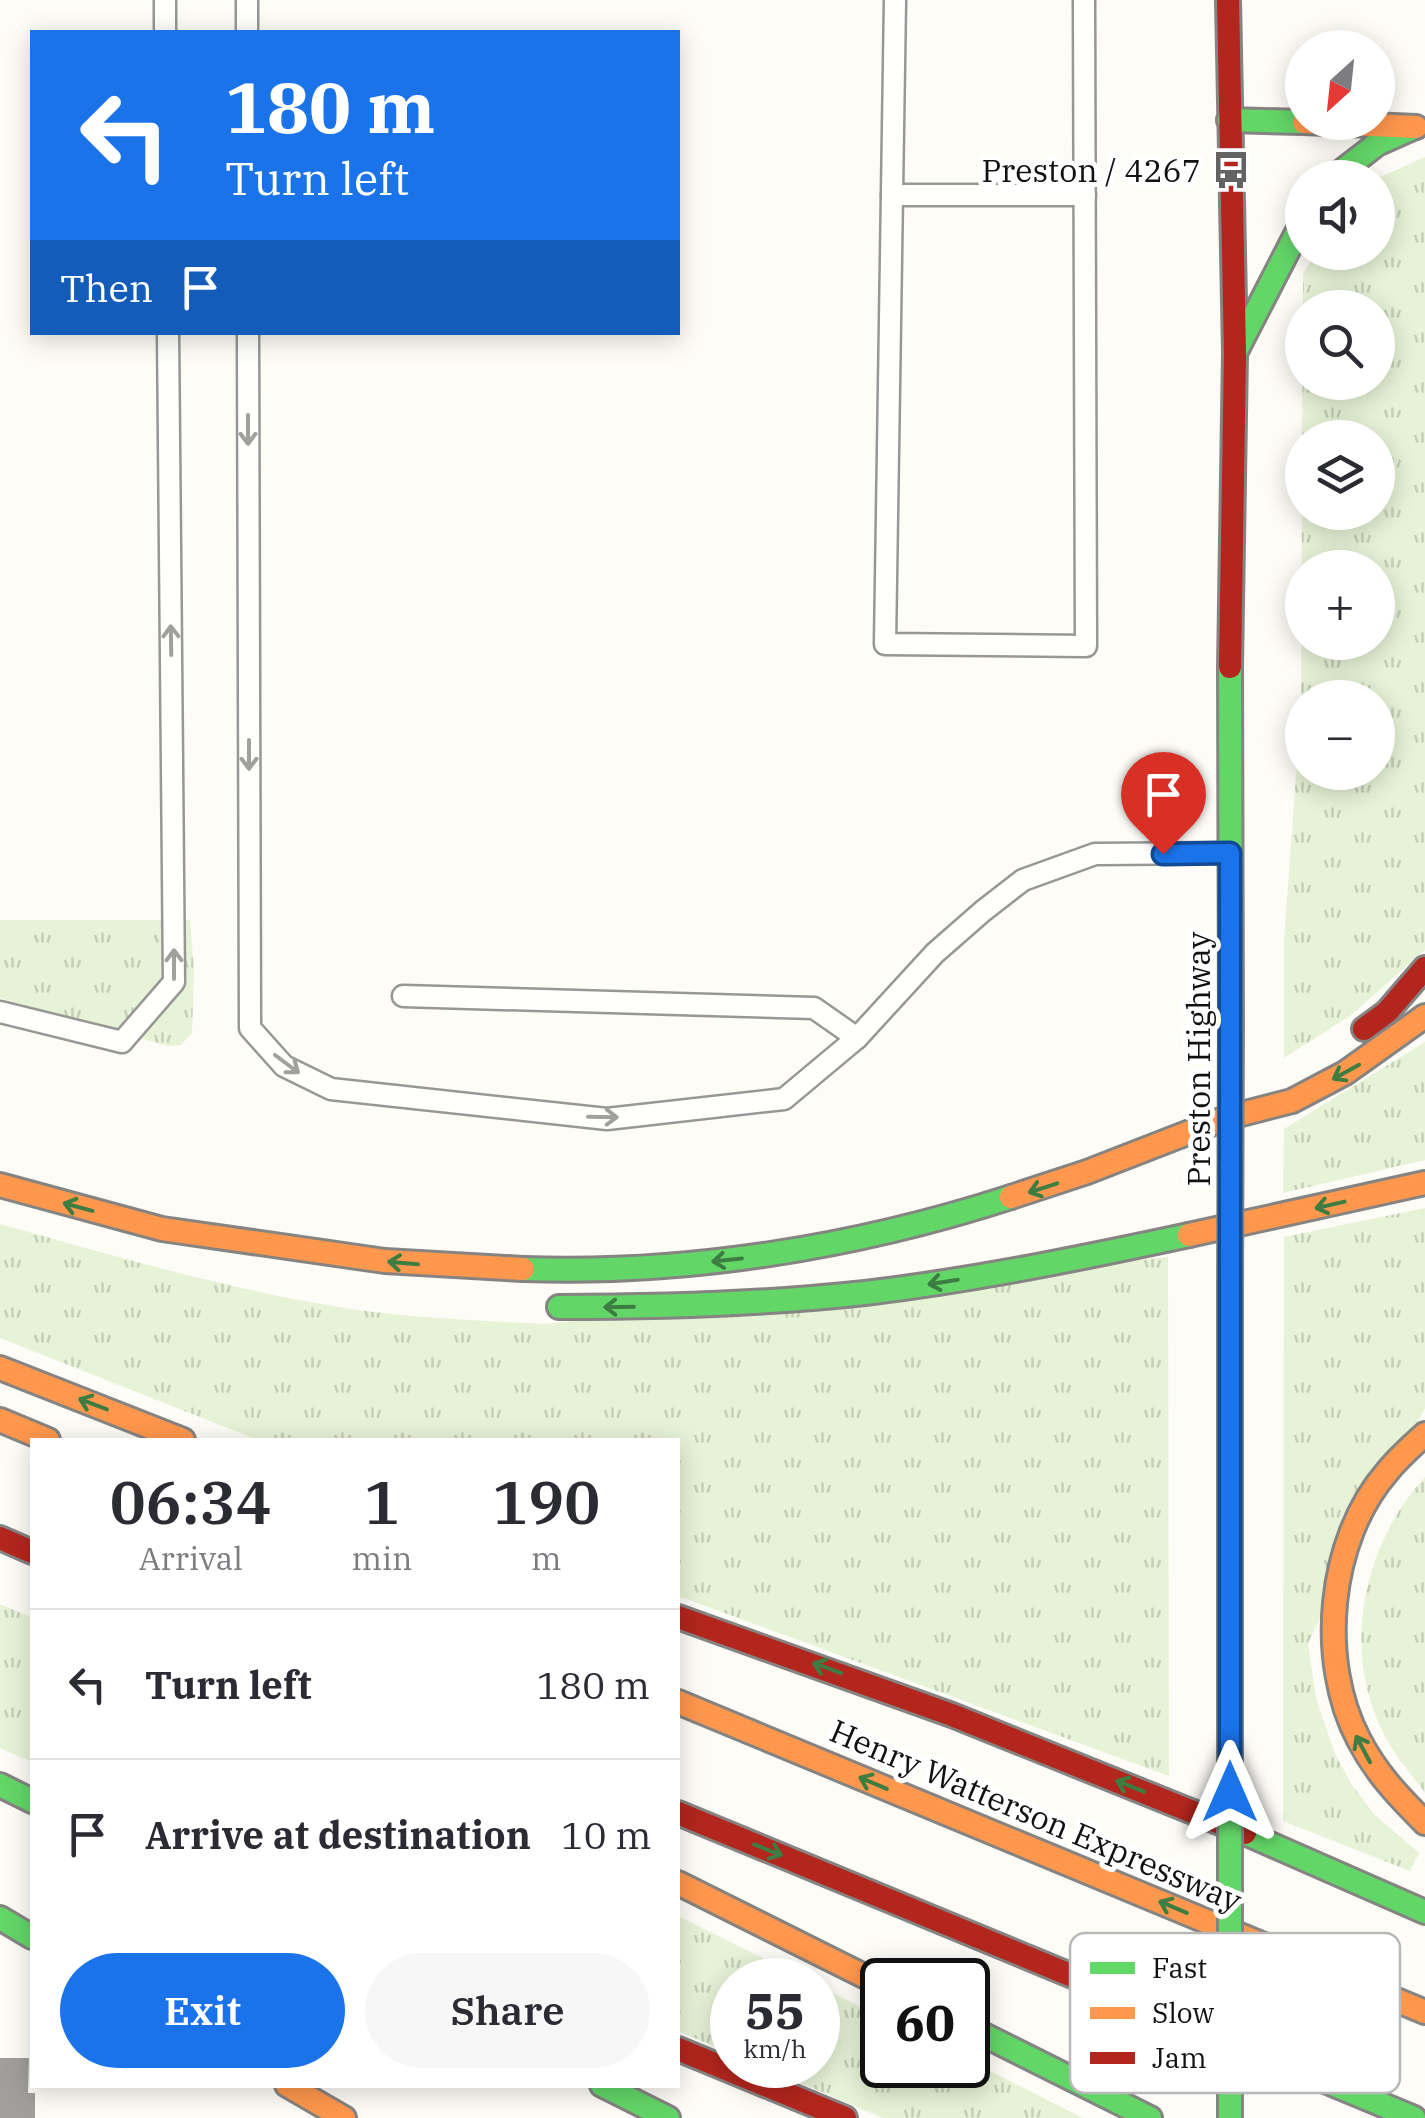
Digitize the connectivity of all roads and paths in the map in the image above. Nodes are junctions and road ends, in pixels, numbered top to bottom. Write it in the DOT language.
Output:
graph roads {
  1 [pos="165,0"];
  2 [pos="247,0"];
  3 [pos="895,0"];
  4 [pos="1084,0"];
  5 [pos="1228,0"];
  6 [pos="165,30"];
  7 [pos="247,30"];
  8 [pos="1229,120"];
  9 [pos="1285,122"];
  10 [pos="1395,125"];
  11 [pos="1420,126"];
  12 [pos="1356,160"];
  13 [pos="892,194"];
  14 [pos="1084,195"];
  15 [pos="1285,256"];
  16 [pos="168,335"];
  17 [pos="248,335"];
  18 [pos="1235,353"];
  19 [pos="1230,853"];
  20 [pos="1425,968"];
  21 [pos="404,996"];
  22 [pos="0,1012"];
  23 [pos="1425,1016"];
  24 [pos="858,1038"];
  25 [pos="1345,1042"];
  26 [pos="1317,1062"];
  27 [pos="1244,1114"];
  28 [pos="1425,1183"];
  29 [pos="0,1185"];
  30 [pos="156,1228"];
  31 [pos="206,1256"];
  32 [pos="540,1307"];
  33 [pos="0,1368"];
  34 [pos="0,1420"];
  35 [pos="1425,1434"];
  36 [pos="43,1438"];
  37 [pos="179,1438"];
  38 [pos="0,1538"];
  39 [pos="30,1551"];
  40 [pos="680,1618"];
  41 [pos="680,1703"];
  42 [pos="0,1785"];
  43 [pos="30,1800"];
  44 [pos="680,1814"];
  45 [pos="1425,1823"];
  46 [pos="680,1885"];
  47 [pos="1425,1912"];
  48 [pos="0,1918"];
  49 [pos="1230,1933"];
  50 [pos="1235,1933"];
  51 [pos="30,1936"];
  52 [pos="860,1974"];
  53 [pos="1070,1975"];
  54 [pos="1400,2002"];
  55 [pos="1425,2012"];
  56 [pos="990,2039"];
  57 [pos="680,2050"];
  58 [pos="1070,2078"];
  59 [pos="292,2088"];
  60 [pos="608,2088"];
  61 [pos="1099,2093"];
  62 [pos="1354,2093"];
  63 [pos="344,2118"];
  64 [pos="668,2118"];
  65 [pos="845,2118"];
  66 [pos="1150,2118"];
  67 [pos="1414,2118"];
  1 -- 6 [label="lane"];
  2 -- 7 [label="lane"];
  3 -- 13 [label="lane"];
  4 -- 14 [label="lane"];
  5 -- 8 [label="main road, Preston Highway"];
  8 -- 9 [label="main road"];
  8 -- 18 [label="main road, Preston Highway"];
  10 -- 11 [label="main road"];
  11 -- 12 [label="main road"];
  13 -- 14 [label="lane"];
  13 -- 14 [label="lane"];
  15 -- 18 [label="main road"];
  22 -- 16 [label="lane, one-way"];
  17 -- 24 [label="lane, one-way"];
  18 -- 19 [label="main road, Preston Highway"];
  19 -- 24 [label="lane"];
  19 -- 49 [label="main road, Preston Highway, bridge"];
  20 -- 25 [label="main road"];
  21 -- 24 [label="lane"];
  23 -- 27 [label="main road, one-way"];
  26 -- 27 [label="main road"];
  27 -- 30 [label="main road, one-way"];
  28 -- 32 [label="main road, one-way"];
  30 -- 29 [label="main road, one-way"];
  30 -- 31 [label="main road"];
  37 -- 33 [label="main road, one-way"];
  34 -- 36 [label="main road"];
  45 -- 35 [label="main road, one-way"];
  38 -- 39 [label="main road"];
  47 -- 40 [label="main road, one-way"];
  50 -- 41 [label="main road, Henry Watterson Expressway, one-way"];
  42 -- 43 [label="main road"];
  44 -- 53 [label="main road, one-way"];
  46 -- 52 [label="main road"];
  48 -- 51 [label="main road"];
  55 -- 54 [label="main road, Henry Watterson Expressway, one-way"];
  56 -- 58 [label="main road"];
  57 -- 65 [label="main road"];
  59 -- 63 [label="main road"];
  60 -- 64 [label="main road"];
  61 -- 66 [label="main road"];
  62 -- 67 [label="main road, one-way"];
}
